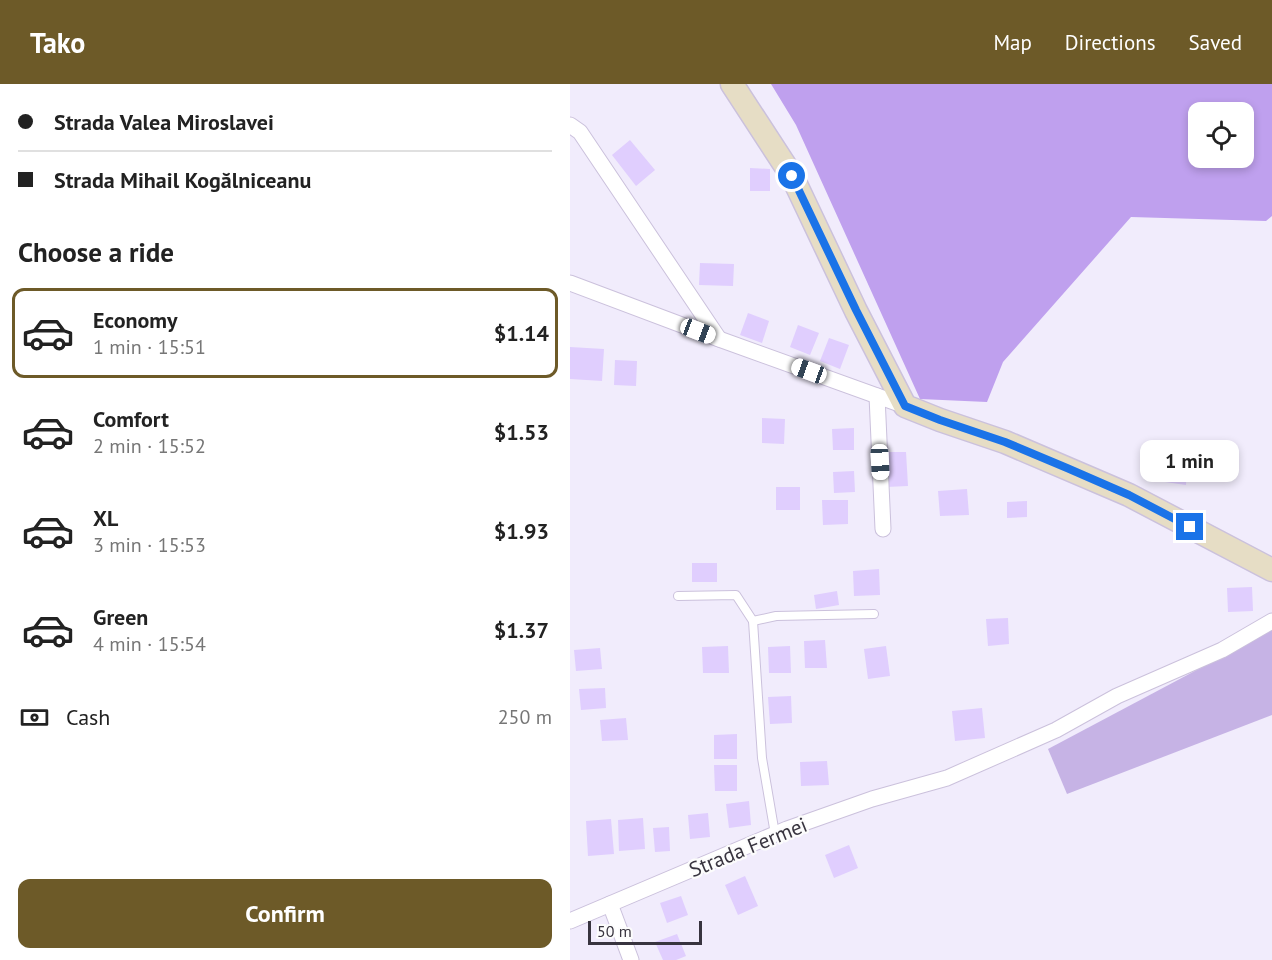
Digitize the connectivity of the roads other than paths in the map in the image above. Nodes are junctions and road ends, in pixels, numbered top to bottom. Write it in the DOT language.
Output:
graph roads {
  1 [pos="732,84"];
  2 [pos="570,125"];
  3 [pos="570,283"];
  4 [pos="720,339"];
  5 [pos="877,396"];
  6 [pos="905,406"];
  7 [pos="883,529"];
  8 [pos="1272,570"];
  9 [pos="678,596"];
  10 [pos="874,614"];
  11 [pos="753,621"];
  12 [pos="1272,621"];
  13 [pos="775,834"];
  14 [pos="610,904"];
  15 [pos="570,921"];
  16 [pos="631,960"];
  1 -- 6 [label="street"];
  2 -- 4 [label="street"];
  3 -- 4 [label="street"];
  4 -- 5 [label="street"];
  5 -- 6 [label="street"];
  5 -- 7 [label="street"];
  6 -- 8 [label="street"];
  9 -- 11 [label="lane"];
  10 -- 11 [label="lane"];
  11 -- 13 [label="lane"];
  12 -- 13 [label="street, Strada Fermei"];
  13 -- 14 [label="street, Strada Fermei"];
  14 -- 15 [label="street, Strada Fermei"];
  14 -- 16 [label="street"];
}
